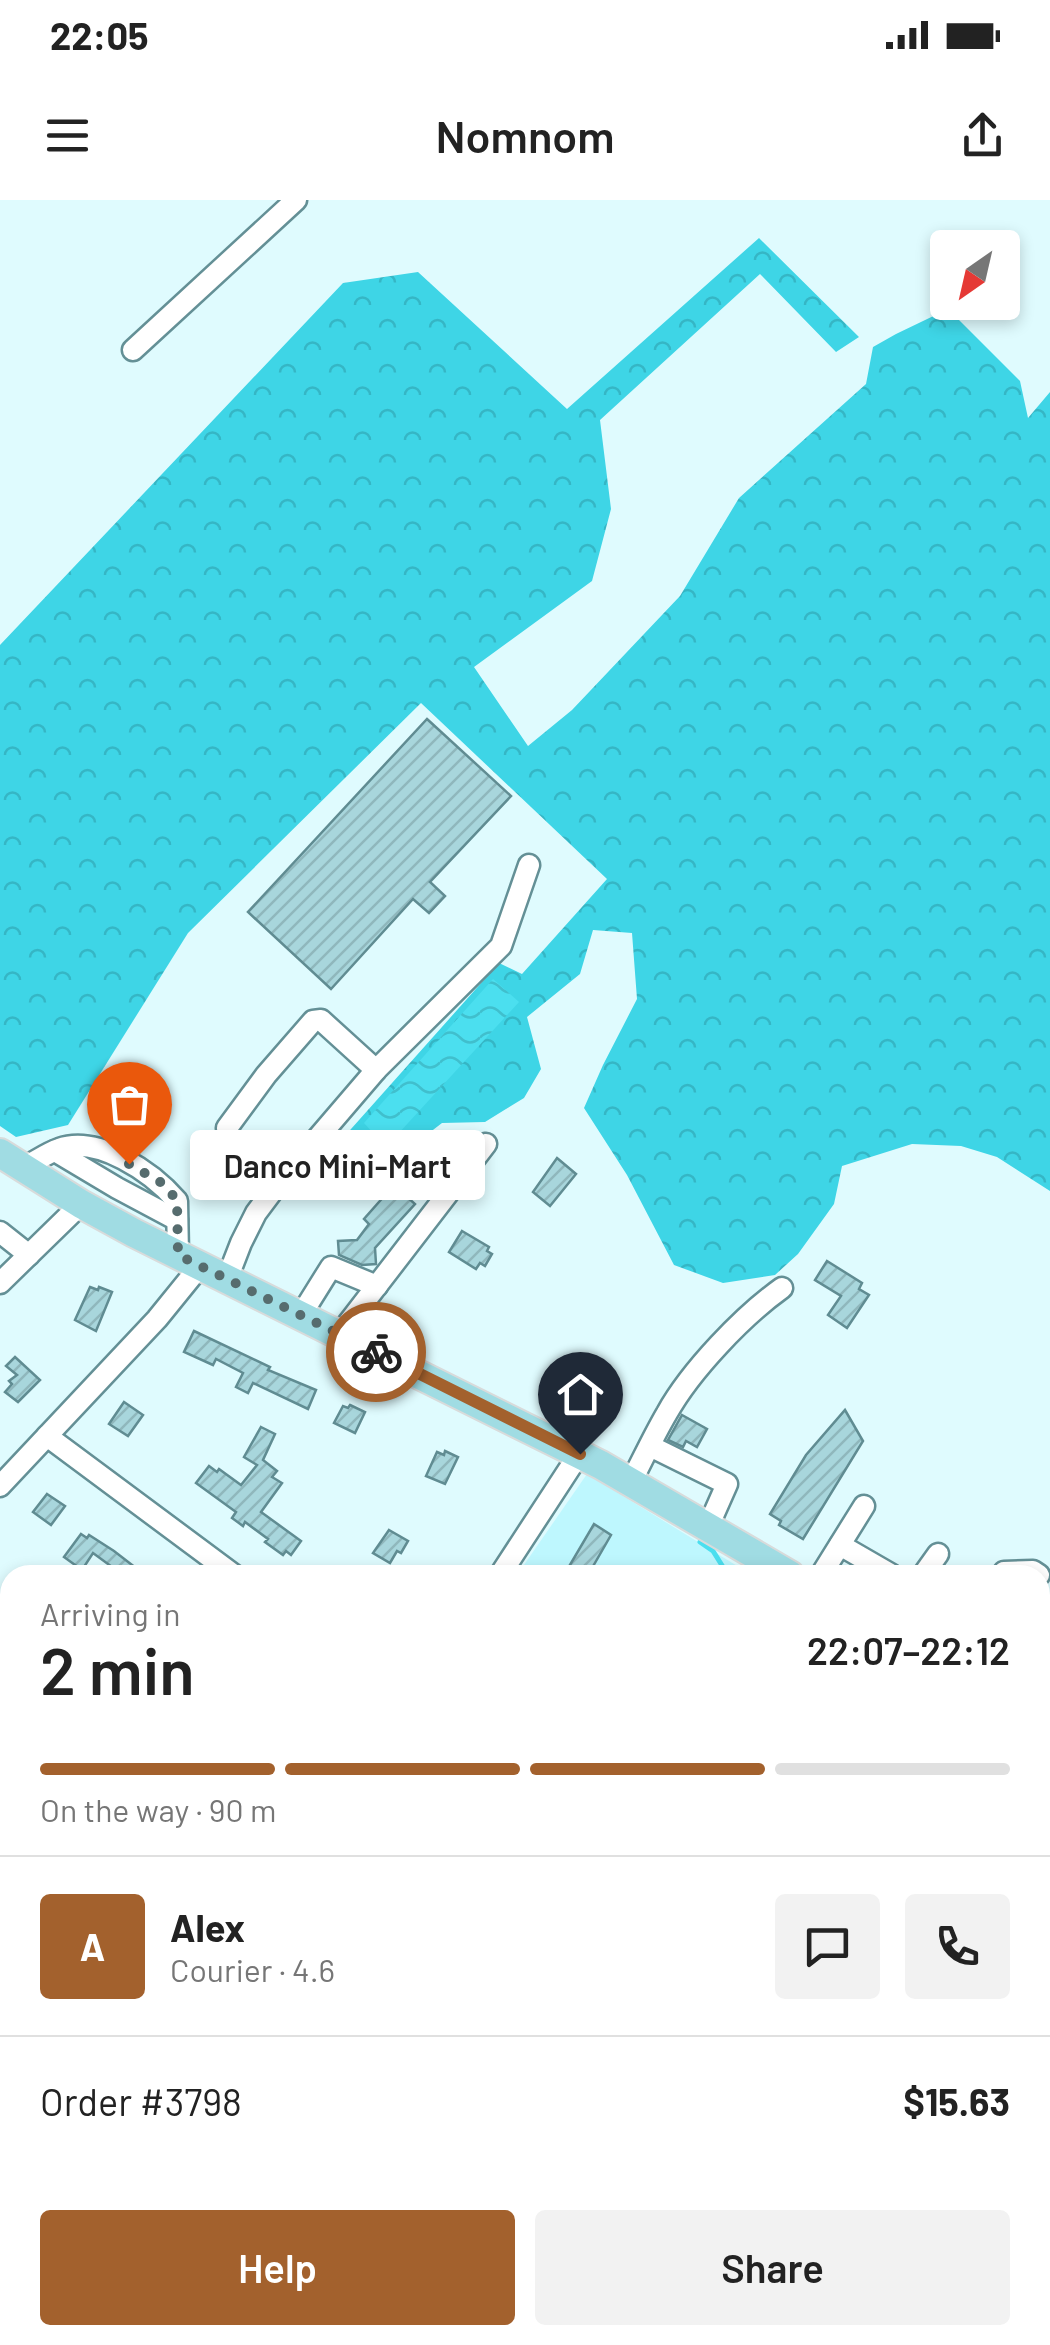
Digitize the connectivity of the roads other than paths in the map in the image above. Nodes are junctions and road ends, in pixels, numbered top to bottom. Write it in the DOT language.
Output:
graph roads {
  1 [pos="296,200"];
  2 [pos="133,350"];
  3 [pos="529,866"];
  4 [pos="376,1070"];
  5 [pos="486,1144"];
  6 [pos="55,1152"];
  7 [pos="12,1160"];
  8 [pos="117,1188"];
  9 [pos="274,1189"];
  10 [pos="89,1208"];
  11 [pos="177,1220"];
  12 [pos="0,1232"];
  13 [pos="29,1255"];
  14 [pos="189,1260"];
  15 [pos="227,1279"];
  16 [pos="0,1283"];
  17 [pos="377,1286"];
  18 [pos="782,1288"];
  19 [pos="301,1315"];
  20 [pos="340,1334"];
  21 [pos="47,1436"];
  22 [pos="650,1446"];
  23 [pos="580,1454"];
  24 [pos="632,1482"];
  25 [pos="0,1486"];
  26 [pos="864,1506"];
  27 [pos="708,1526"];
  28 [pos="840,1545"];
  29 [pos="938,1554"];
  30 [pos="221,1565"];
  31 [pos="507,1565"];
  32 [pos="773,1565"];
  33 [pos="827,1565"];
  34 [pos="875,1565"];
  35 [pos="931,1565"];
  1 -- 2 [label="street"];
  3 -- 4 [label="street"];
  4 -- 9 [label="street"];
  4 -- 9 [label="street"];
  5 -- 17 [label="street"];
  6 -- 7 [label="street"];
  6 -- 8 [label="street"];
  6 -- 11 [label="street"];
  7 -- 10 [label="main road"];
  8 -- 10 [label="street"];
  8 -- 11 [label="street"];
  9 -- 15 [label="street"];
  10 -- 13 [label="street"];
  10 -- 14 [label="main road"];
  11 -- 14 [label="street"];
  12 -- 13 [label="street"];
  13 -- 16 [label="street"];
  14 -- 15 [label="main road"];
  14 -- 21 [label="street"];
  15 -- 19 [label="main road"];
  17 -- 19 [label="street"];
  17 -- 20 [label="street"];
  18 -- 22 [label="street"];
  19 -- 20 [label="main road"];
  20 -- 23 [label="main road"];
  21 -- 25 [label="street"];
  21 -- 30 [label="street"];
  22 -- 24 [label="street"];
  22 -- 27 [label="street"];
  23 -- 24 [label="main road"];
  23 -- 31 [label="street"];
  24 -- 27 [label="main road"];
  26 -- 28 [label="street"];
  27 -- 32 [label="main road"];
  28 -- 33 [label="street"];
  28 -- 34 [label="street"];
  29 -- 35 [label="street"];
}
